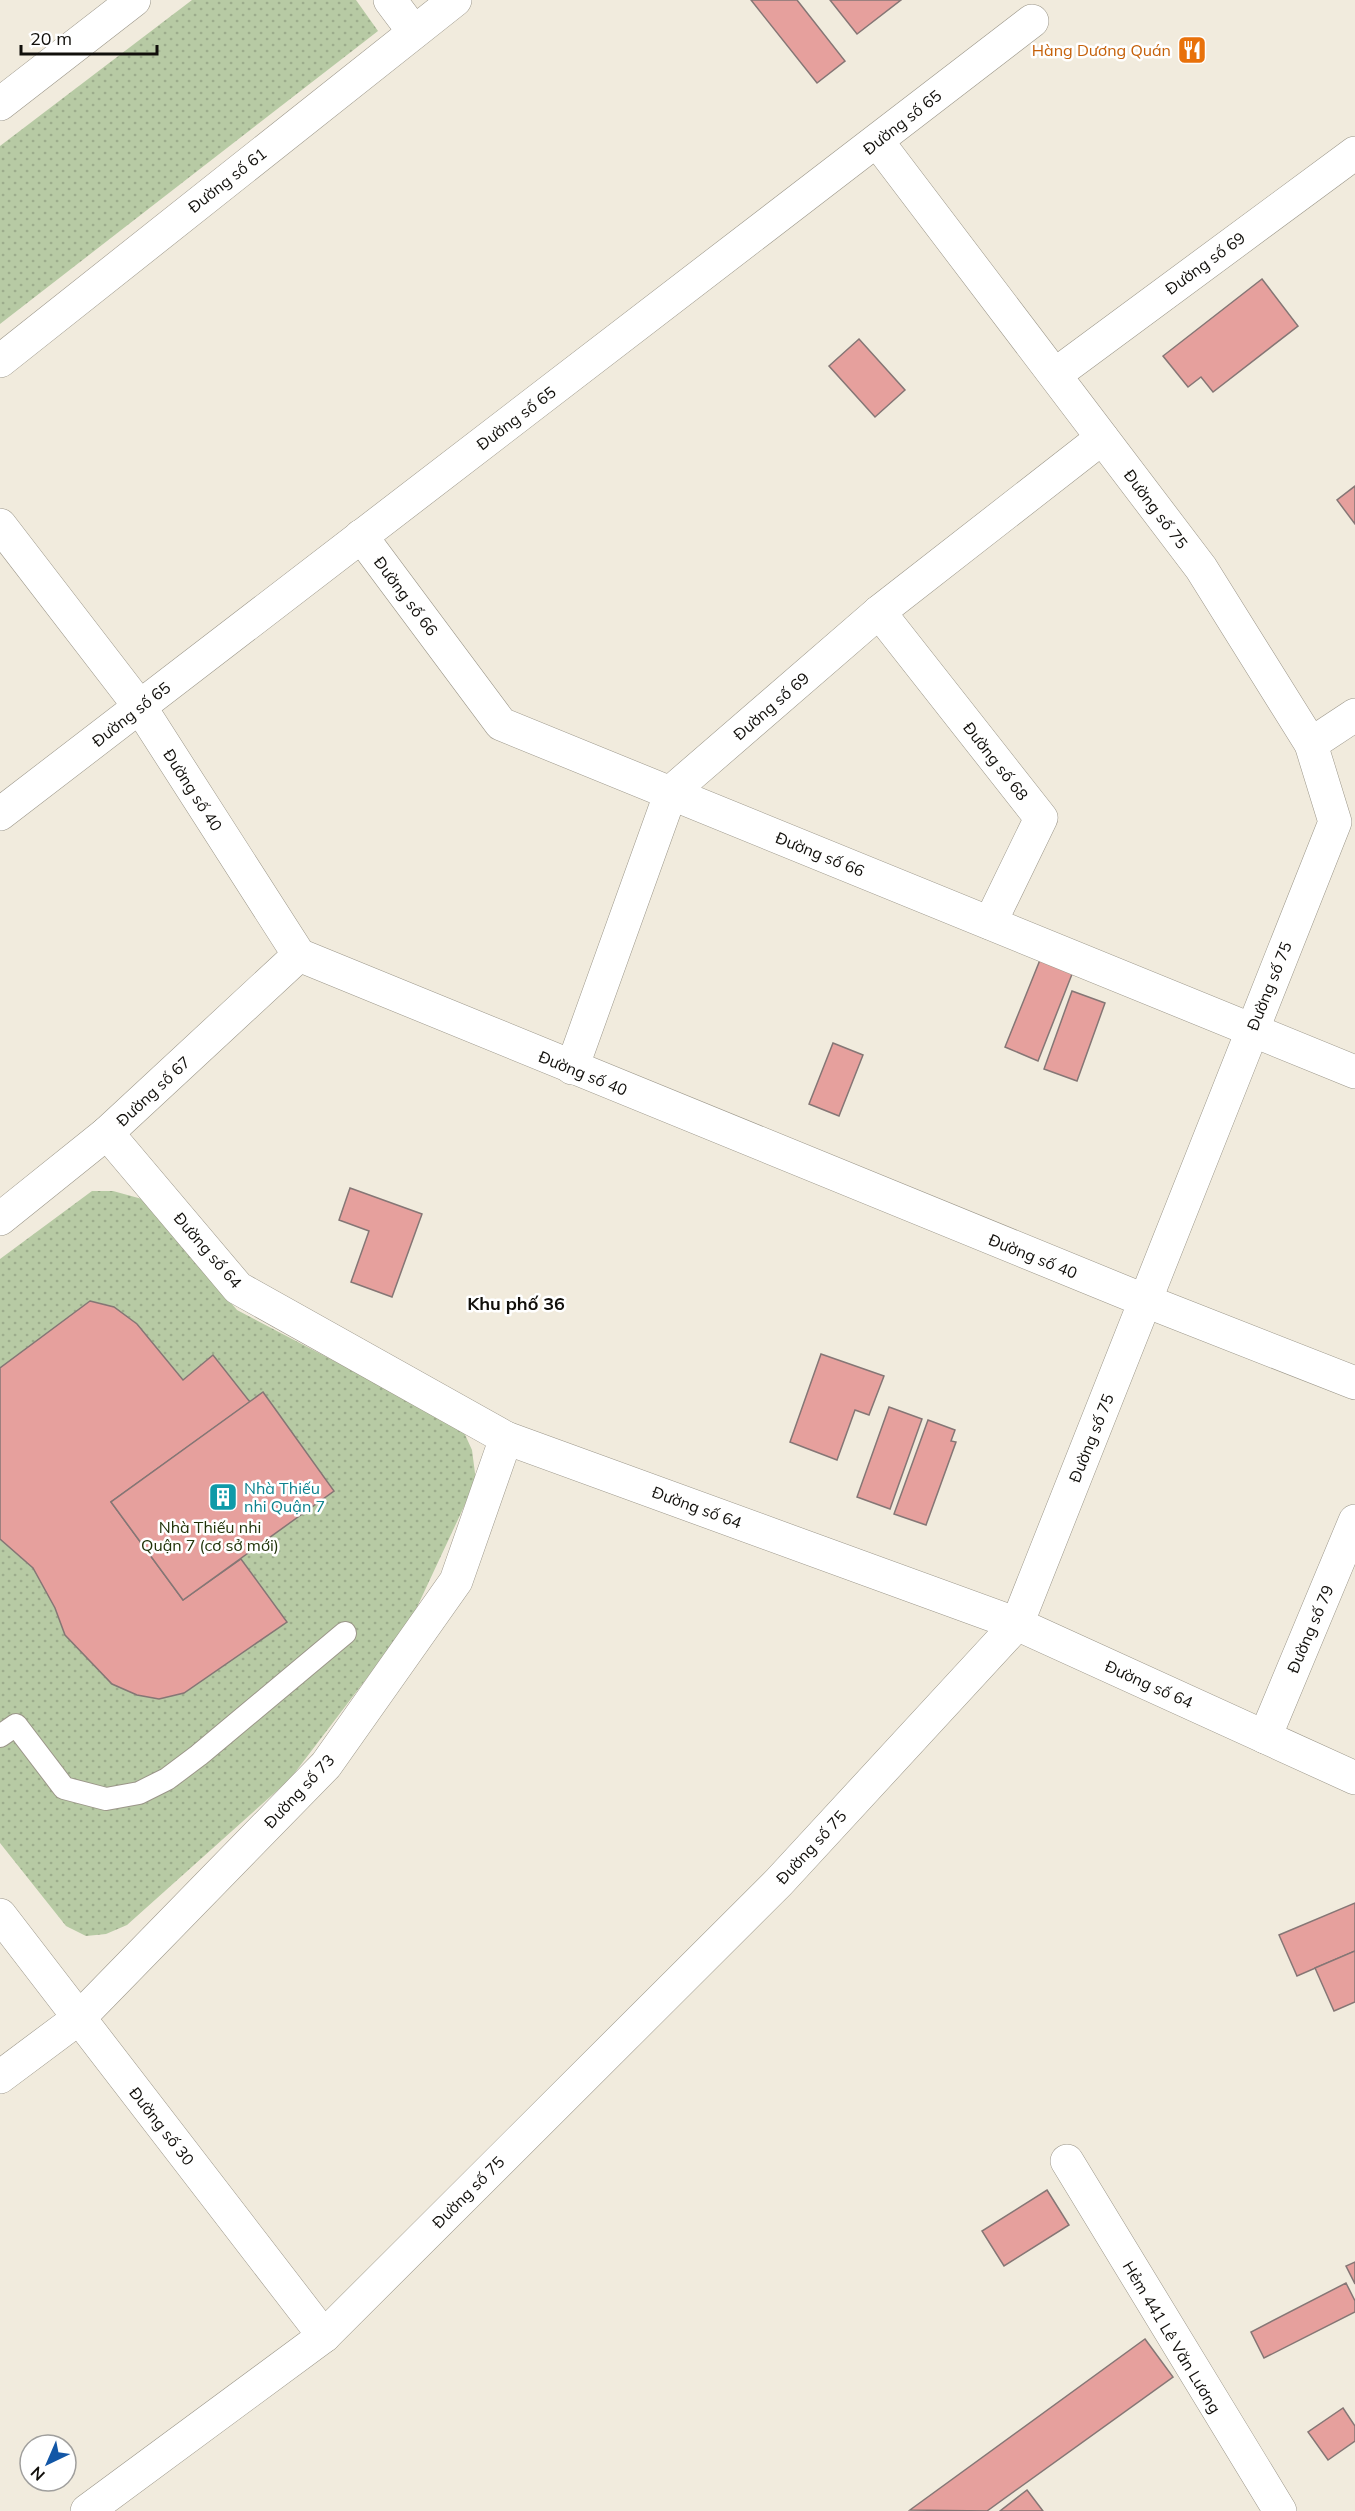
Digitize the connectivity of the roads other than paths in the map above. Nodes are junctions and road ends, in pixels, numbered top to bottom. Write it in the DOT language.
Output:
graph roads {
  1 [pos="134,0"];
  2 [pos="390,0"];
  3 [pos="455,0"];
  4 [pos="1032,21"];
  5 [pos="414,32"];
  6 [pos="0,104"];
  7 [pos="877,141"];
  8 [pos="1355,153"];
  9 [pos="0,361"];
  10 [pos="1056,374"];
  11 [pos="1102,438"];
  12 [pos="0,525"];
  13 [pos="361,537"];
  14 [pos="879,612"];
  15 [pos="140,706"];
  16 [pos="1355,715"];
  17 [pos="1311,744"];
  18 [pos="671,792"];
  19 [pos="0,814"];
  20 [pos="1345,825"];
  21 [pos="990,923"];
  22 [pos="299,955"];
  23 [pos="1251,1030"];
  24 [pos="572,1068"];
  25 [pos="1355,1072"];
  26 [pos="107,1133"];
  27 [pos="0,1219"];
  28 [pos="1146,1301"];
  29 [pos="1355,1383"];
  30 [pos="506,1437"];
  31 [pos="1355,1521"];
  32 [pos="1017,1624"];
  33 [pos="345,1633"];
  34 [pos="0,1736"];
  35 [pos="1265,1737"];
  36 [pos="1355,1778"];
  37 [pos="0,1916"];
  38 [pos="79,2018"];
  39 [pos="0,2077"];
  40 [pos="1067,2161"];
  41 [pos="324,2336"];
  42 [pos="87,2511"];
  43 [pos="1280,2511"];
  1 -- 6 [label="street"];
  2 -- 5 [label="street"];
  3 -- 5 [label="street, Đường số 61"];
  4 -- 7 [label="street, Đường số 65"];
  5 -- 9 [label="street, Đường số 61"];
  7 -- 10 [label="street, Đường số 75"];
  7 -- 13 [label="street, Đường số 65"];
  8 -- 10 [label="street, Đường số 69"];
  10 -- 11 [label="street, Đường số 75"];
  11 -- 14 [label="street, Đường số 69"];
  11 -- 17 [label="street, Đường số 75"];
  12 -- 15 [label="street, Đường số 40"];
  13 -- 15 [label="street, Đường số 65"];
  13 -- 18 [label="street, Đường số 66"];
  14 -- 18 [label="street, Đường số 69"];
  14 -- 21 [label="street, Đường số 68"];
  15 -- 19 [label="street, Đường số 65"];
  15 -- 22 [label="street, Đường số 40"];
  16 -- 17 [label="street"];
  17 -- 20 [label="street, Đường số 75"];
  18 -- 21 [label="street, Đường số 66"];
  18 -- 24 [label="street, Đường số 69"];
  20 -- 23 [label="street, Đường số 75"];
  21 -- 23 [label="street, Đường số 66"];
  22 -- 24 [label="street, Đường số 40"];
  22 -- 26 [label="street, Đường số 67"];
  23 -- 25 [label="street, Đường số 66"];
  23 -- 28 [label="street, Đường số 75"];
  24 -- 28 [label="street, Đường số 40"];
  26 -- 27 [label="street, Đường số 67"];
  26 -- 30 [label="street, Đường số 64"];
  28 -- 29 [label="street, Đường số 40"];
  28 -- 32 [label="street, Đường số 75"];
  30 -- 32 [label="street, Đường số 64"];
  30 -- 38 [label="street, Đường số 73"];
  31 -- 35 [label="street, Đường số 79"];
  32 -- 35 [label="street, Đường số 64"];
  32 -- 41 [label="street, Đường số 75"];
  33 -- 34 [label="lane"];
  35 -- 36 [label="street, Đường số 64"];
  37 -- 38 [label="street, Đường số 30"];
  38 -- 39 [label="street, Đường số 73"];
  38 -- 41 [label="street, Đường số 30"];
  40 -- 43 [label="street, Hẻm 441 Lê Văn Lương"];
  41 -- 42 [label="street, Đường số 75"];
}
